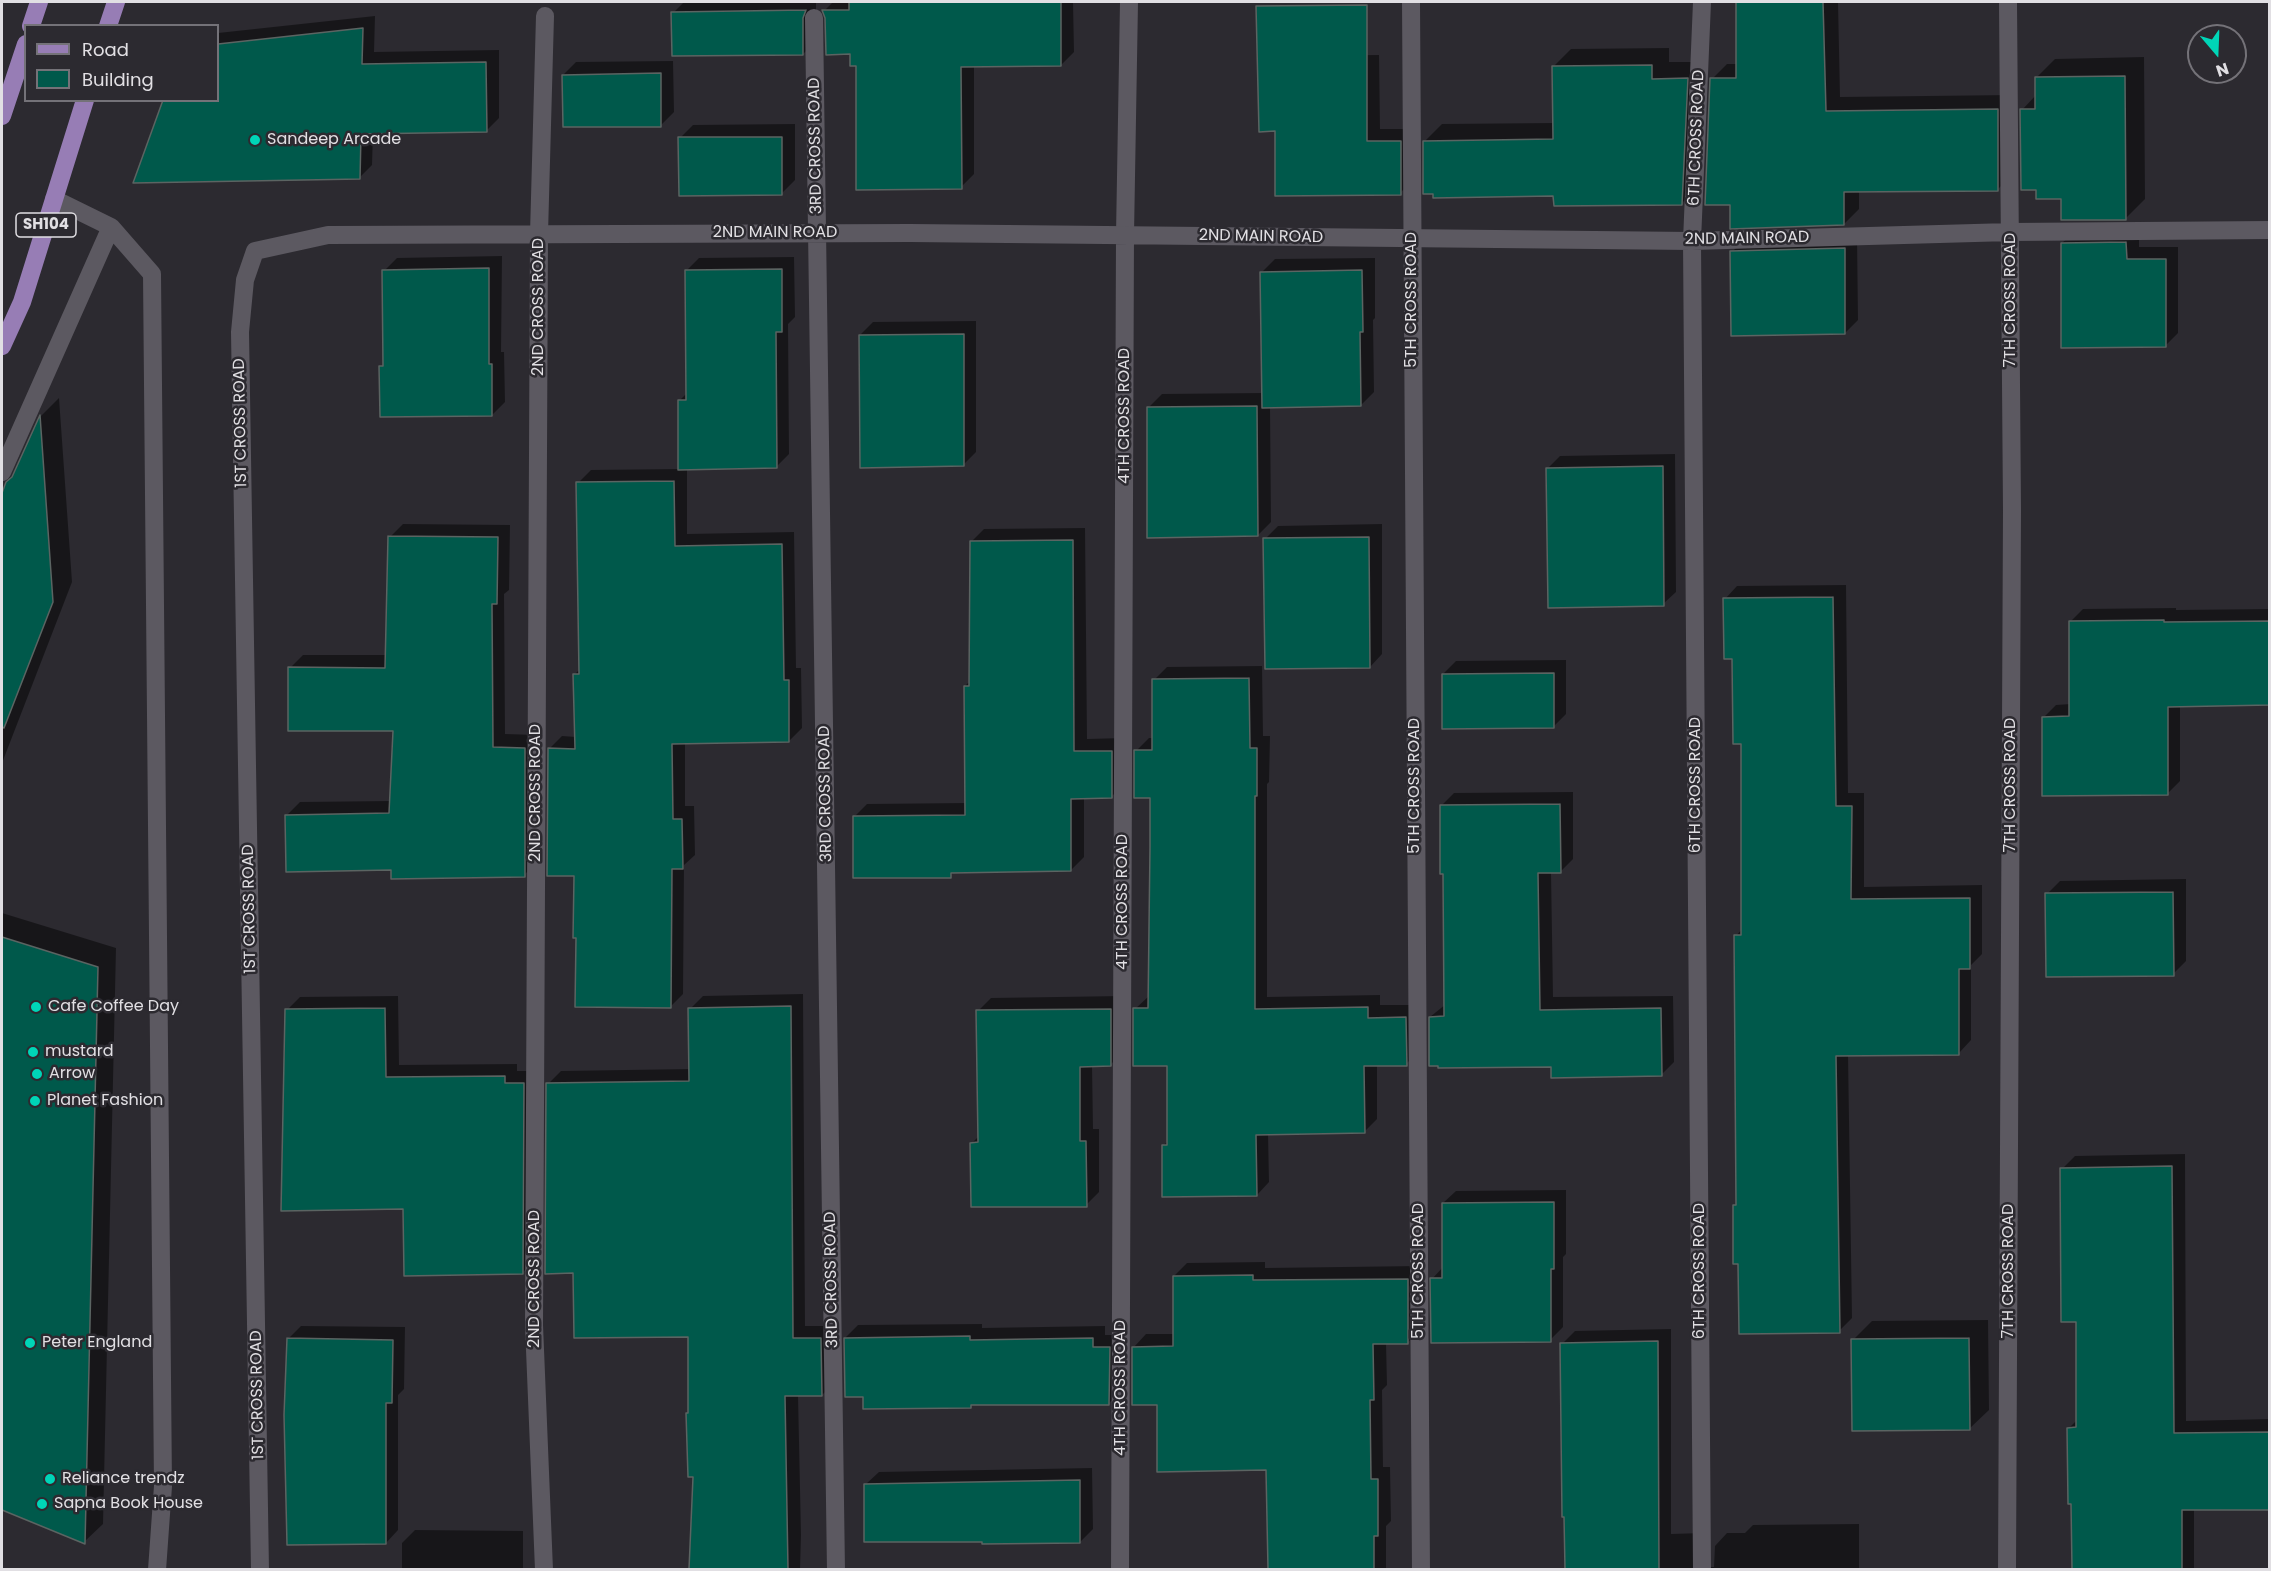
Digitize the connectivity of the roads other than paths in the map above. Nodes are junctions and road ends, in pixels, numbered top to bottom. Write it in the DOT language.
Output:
graph roads {
  1 [pos="39,2"];
  2 [pos="116,2"];
  3 [pos="1129,2"];
  4 [pos="1411,2"];
  5 [pos="1702,2"];
  6 [pos="2008,2"];
  7 [pos="545,16"];
  8 [pos="814,18"];
  9 [pos="33,24"];
  10 [pos="109,24"];
  11 [pos="24,50"];
  12 [pos="84,102"];
  13 [pos="2,116"];
  14 [pos="54,199"];
  15 [pos="111,226"];
  16 [pos="2270,230"];
  17 [pos="2010,232"];
  18 [pos="818,233"];
  19 [pos="539,234"];
  20 [pos="1125,235"];
  21 [pos="1411,239"];
  22 [pos="1692,241"];
  23 [pos="255,250"];
  24 [pos="2,346"];
  25 [pos="2,472"];
  26 [pos="157,1569"];
  27 [pos="260,1569"];
  28 [pos="544,1569"];
  29 [pos="836,1569"];
  30 [pos="1120,1569"];
  31 [pos="1421,1569"];
  32 [pos="1702,1569"];
  33 [pos="2007,1569"];
  1 -- 9 [label="main road"];
  2 -- 10 [label="main road"];
  3 -- 20 [label="street, 4TH CROSS ROAD"];
  4 -- 21 [label="street, 5TH CROSS ROAD"];
  5 -- 22 [label="street, 6TH CROSS ROAD"];
  6 -- 17 [label="street, 7TH CROSS ROAD"];
  7 -- 19 [label="street, 2ND CROSS ROAD"];
  8 -- 18 [label="street, 3RD CROSS ROAD"];
  11 -- 13 [label="main road"];
  12 -- 14 [label="main road, SH104"];
  14 -- 15 [label="street"];
  14 -- 24 [label="main road, SH104"];
  15 -- 25 [label="street"];
  15 -- 26 [label="street"];
  16 -- 17 [label="street, 2ND MAIN ROAD"];
  17 -- 22 [label="street, 2ND MAIN ROAD"];
  17 -- 33 [label="street, 7TH CROSS ROAD"];
  18 -- 19 [label="street, 2ND MAIN ROAD"];
  18 -- 20 [label="street, 2ND MAIN ROAD"];
  18 -- 29 [label="street, 3RD CROSS ROAD"];
  19 -- 23 [label="street, 2ND MAIN ROAD"];
  19 -- 28 [label="street, 2ND CROSS ROAD"];
  20 -- 21 [label="street, 2ND MAIN ROAD"];
  20 -- 30 [label="street, 4TH CROSS ROAD"];
  21 -- 22 [label="street, 2ND MAIN ROAD"];
  21 -- 31 [label="street, 5TH CROSS ROAD"];
  22 -- 32 [label="street, 6TH CROSS ROAD"];
  23 -- 27 [label="street, 1ST CROSS ROAD"];
}
